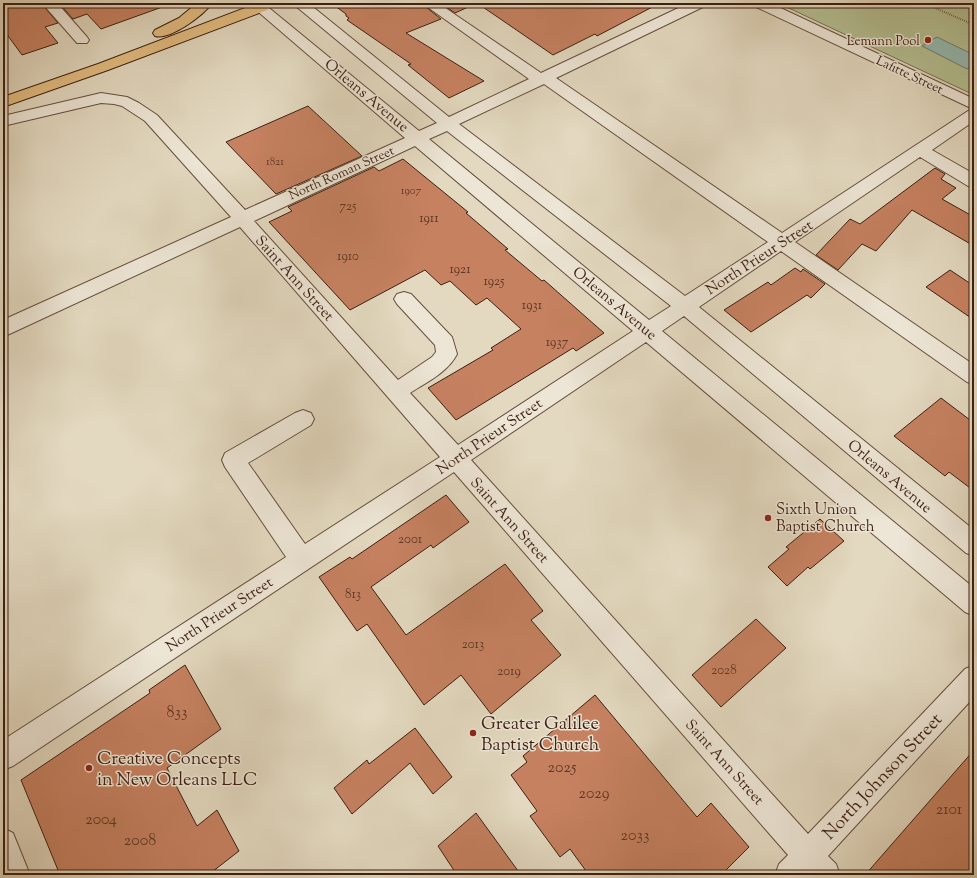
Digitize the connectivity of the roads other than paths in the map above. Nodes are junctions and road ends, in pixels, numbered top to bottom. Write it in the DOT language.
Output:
graph roads {
  1 [pos="49,3"];
  2 [pos="205,3"];
  3 [pos="300,3"];
  4 [pos="429,3"];
  5 [pos="700,3"];
  6 [pos="759,3"];
  7 [pos="261,4"];
  8 [pos="82,40"];
  9 [pos="101,62"];
  10 [pos="542,78"];
  11 [pos="3,91"];
  12 [pos="3,102"];
  13 [pos="974,105"];
  14 [pos="974,114"];
  15 [pos="3,121"];
  16 [pos="447,123"];
  17 [pos="418,138"];
  18 [pos="920,150"];
  19 [pos="974,182"];
  20 [pos="242,218"];
  21 [pos="780,243"];
  22 [pos="404,299"];
  23 [pos="685,306"];
  24 [pos="3,329"];
  25 [pos="648,330"];
  26 [pos="974,376"];
  27 [pos="396,392"];
  28 [pos="303,419"];
  29 [pos="455,459"];
  30 [pos="974,545"];
  31 [pos="302,560"];
  32 [pos="974,604"];
  33 [pos="974,678"];
  34 [pos="3,756"];
  35 [pos="3,843"];
  36 [pos="808,868"];
  37 [pos="15,875"];
  1 -- 8 [label="street"];
  2 -- 9 [label="highway"];
  3 -- 16 [label="street, Orleans Avenue"];
  4 -- 10 [label="street"];
  5 -- 10 [label="street, North Roman Street"];
  6 -- 13 [label="street, Lafitte Street"];
  7 -- 9 [label="highway"];
  7 -- 17 [label="street, Orleans Avenue"];
  9 -- 11 [label="highway"];
  9 -- 12 [label="highway"];
  10 -- 16 [label="street, North Roman Street"];
  10 -- 21 [label="street"];
  14 -- 18 [label="street, North Prieur Street"];
  15 -- 20 [label="street, Saint Ann Street"];
  16 -- 17 [label="street, North Roman Street"];
  16 -- 23 [label="street, Orleans Avenue"];
  17 -- 20 [label="street, North Roman Street"];
  17 -- 25 [label="street, Orleans Avenue"];
  18 -- 19 [label="street"];
  18 -- 21 [label="street, North Prieur Street"];
  20 -- 24 [label="street, North Roman Street"];
  20 -- 27 [label="street, Saint Ann Street"];
  21 -- 23 [label="street, North Prieur Street"];
  21 -- 26 [label="street"];
  22 -- 27 [label="street"];
  23 -- 25 [label="street, North Prieur Street"];
  23 -- 30 [label="street, Orleans Avenue"];
  25 -- 29 [label="street, North Prieur Street"];
  25 -- 32 [label="street, Orleans Avenue"];
  27 -- 29 [label="street, Saint Ann Street"];
  28 -- 31 [label="street"];
  29 -- 31 [label="street, North Prieur Street"];
  29 -- 36 [label="street, Saint Ann Street"];
  31 -- 34 [label="street, North Prieur Street"];
  33 -- 36 [label="street, North Johnson Street"];
  35 -- 37 [label="street"];
}
